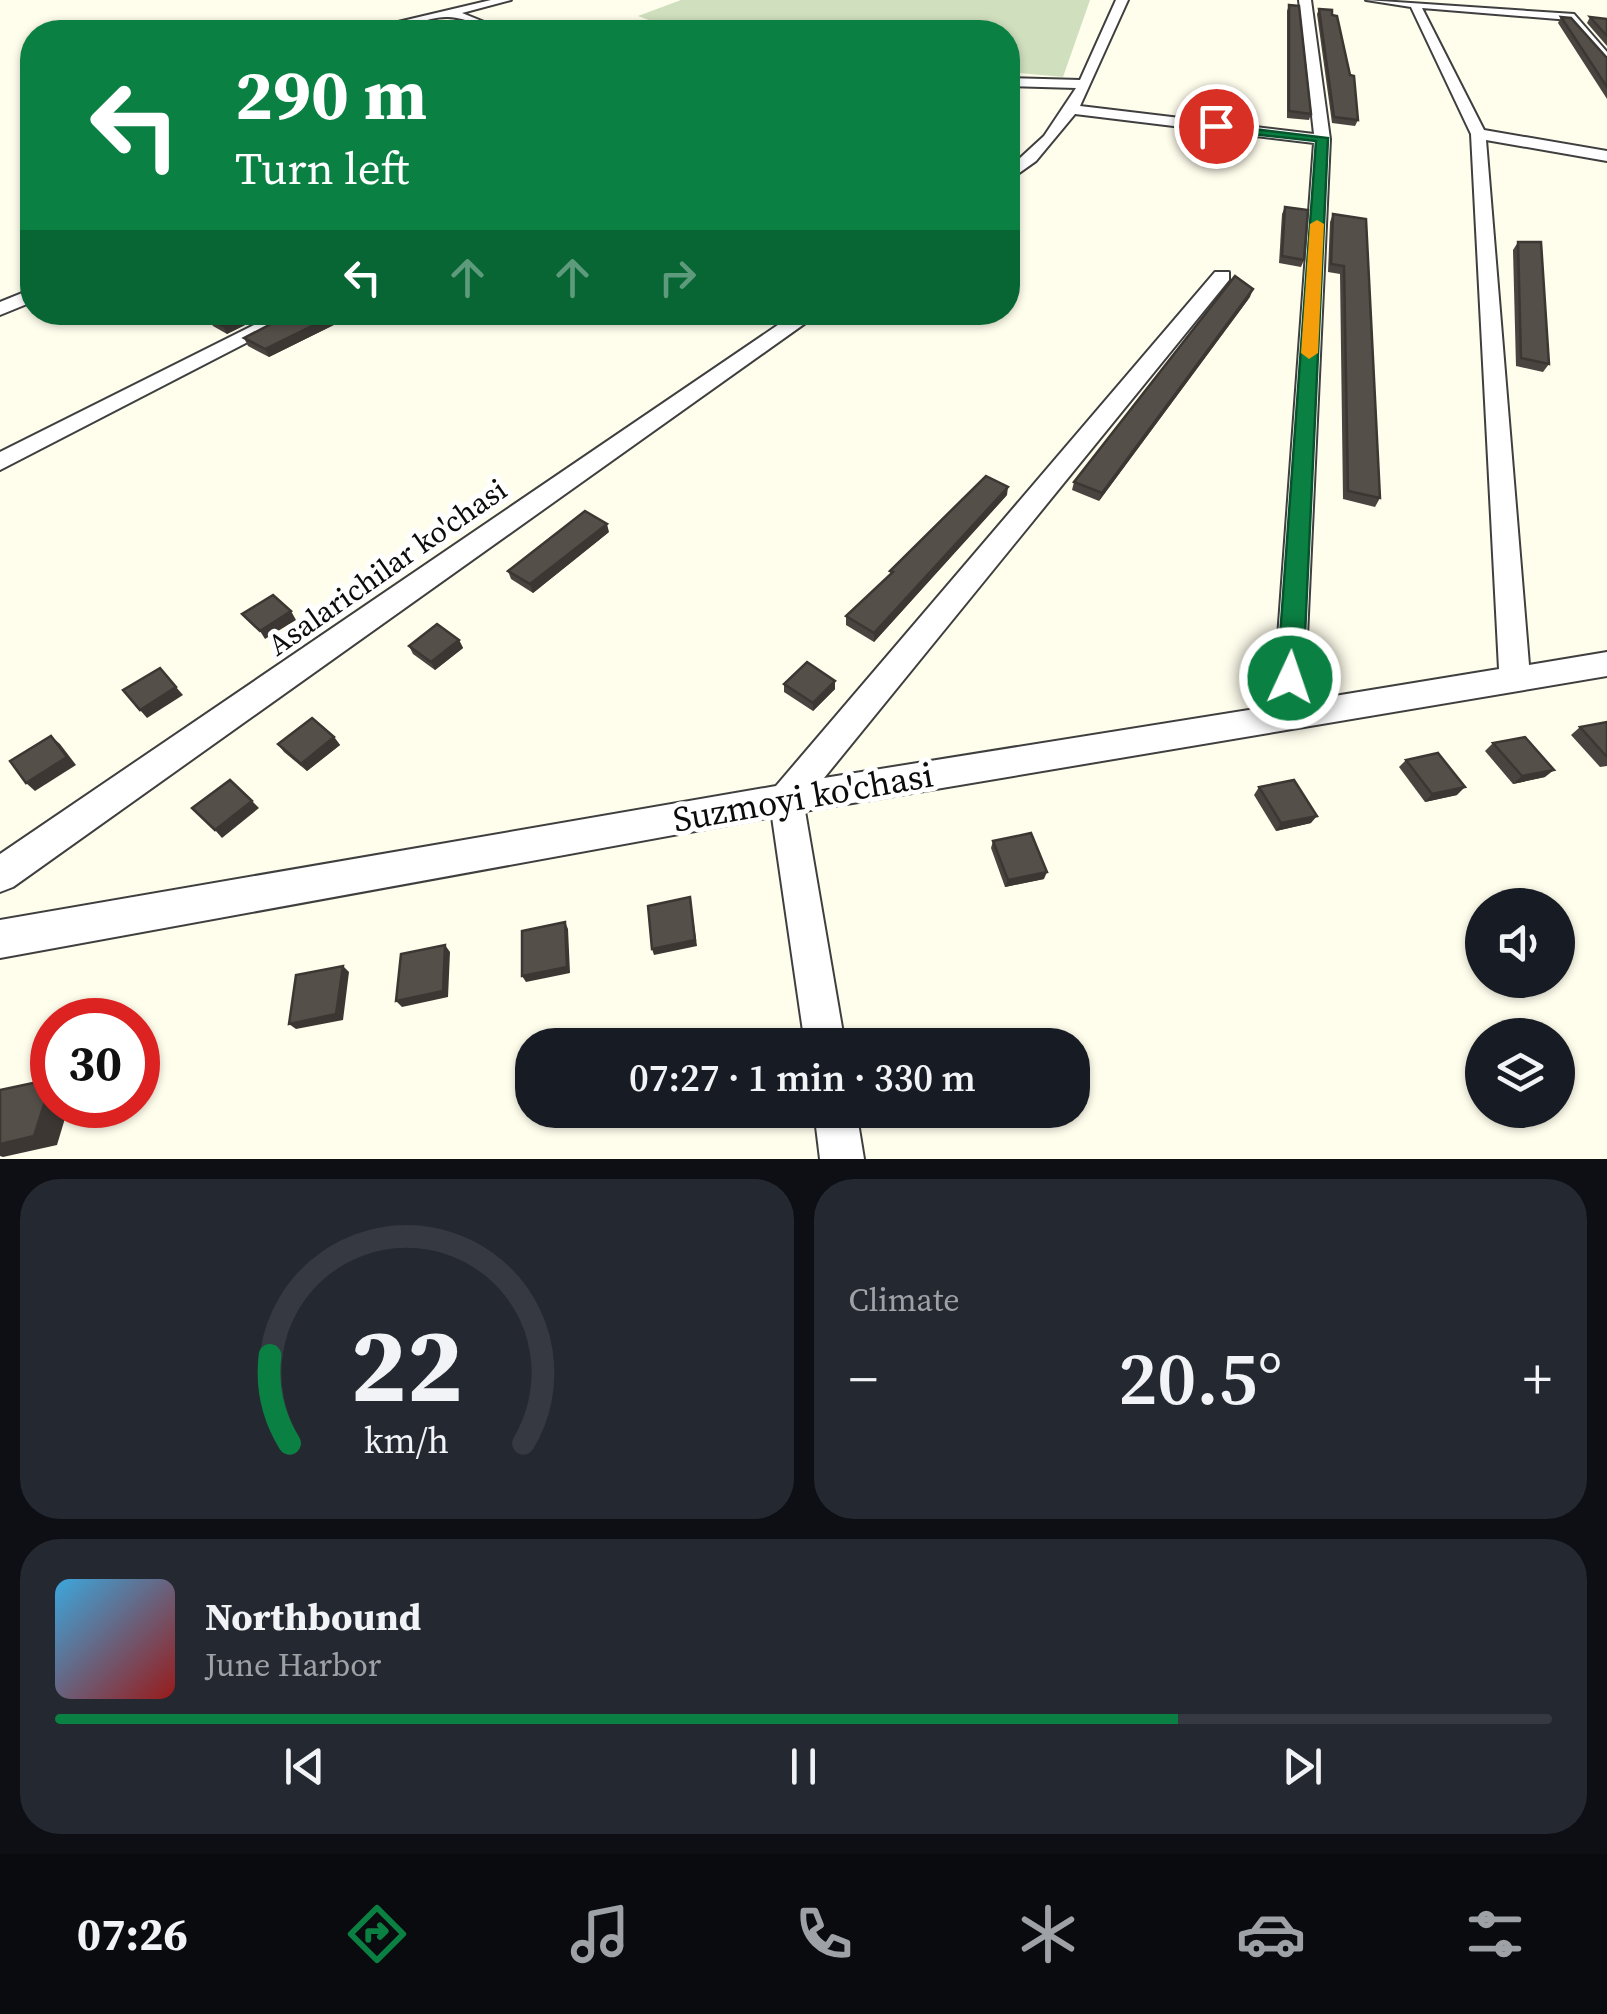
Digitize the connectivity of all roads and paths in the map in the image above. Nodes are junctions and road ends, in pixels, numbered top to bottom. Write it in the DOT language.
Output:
graph roads {
  1 [pos="505,0"];
  2 [pos="1122,0"];
  3 [pos="1305,0"];
  4 [pos="1374,0"];
  5 [pos="1547,0"];
  6 [pos="1416,4"];
  7 [pos="450,13"];
  8 [pos="1558,16"];
  9 [pos="419,20"];
  10 [pos="470,20"];
  11 [pos="1607,61"];
  12 [pos="1020,82"];
  13 [pos="1086,84"];
  14 [pos="1074,110"];
  15 [pos="1478,134"];
  16 [pos="1322,138"];
  17 [pos="1607,156"];
  18 [pos="1020,167"];
  19 [pos="1222,276"];
  20 [pos="270,325"];
  21 [pos="792,325"];
  22 [pos="0,462"];
  23 [pos="1607,664"];
  24 [pos="1515,681"];
  25 [pos="1288,716"];
  26 [pos="786,799"];
  27 [pos="0,875"];
  28 [pos="0,939"];
  29 [pos="822,1028"];
  30 [pos="838,1128"];
  31 [pos="842,1159"];
  1 -- 7 [label="street"];
  2 -- 13 [label="street"];
  3 -- 16 [label="street"];
  4 -- 6 [label="street"];
  5 -- 8 [label="street"];
  6 -- 8 [label="street"];
  6 -- 15 [label="street"];
  7 -- 9 [label="street"];
  7 -- 10 [label="street"];
  8 -- 11 [label="street"];
  12 -- 13 [label="street"];
  13 -- 14 [label="street"];
  14 -- 16 [label="street"];
  14 -- 18 [label="street"];
  15 -- 17 [label="street"];
  15 -- 24 [label="street"];
  16 -- 25 [label="street"];
  19 -- 26 [label="street"];
  20 -- 22 [label="street"];
  21 -- 27 [label="street, Asalarichilar ko'chasi"];
  23 -- 24 [label="street, Suzmoyi ko'chasi"];
  24 -- 25 [label="street, Suzmoyi ko'chasi"];
  25 -- 26 [label="street, Suzmoyi ko'chasi"];
  26 -- 28 [label="street, Suzmoyi ko'chasi"];
  26 -- 29 [label="street"];
  30 -- 31 [label="street"];
}
